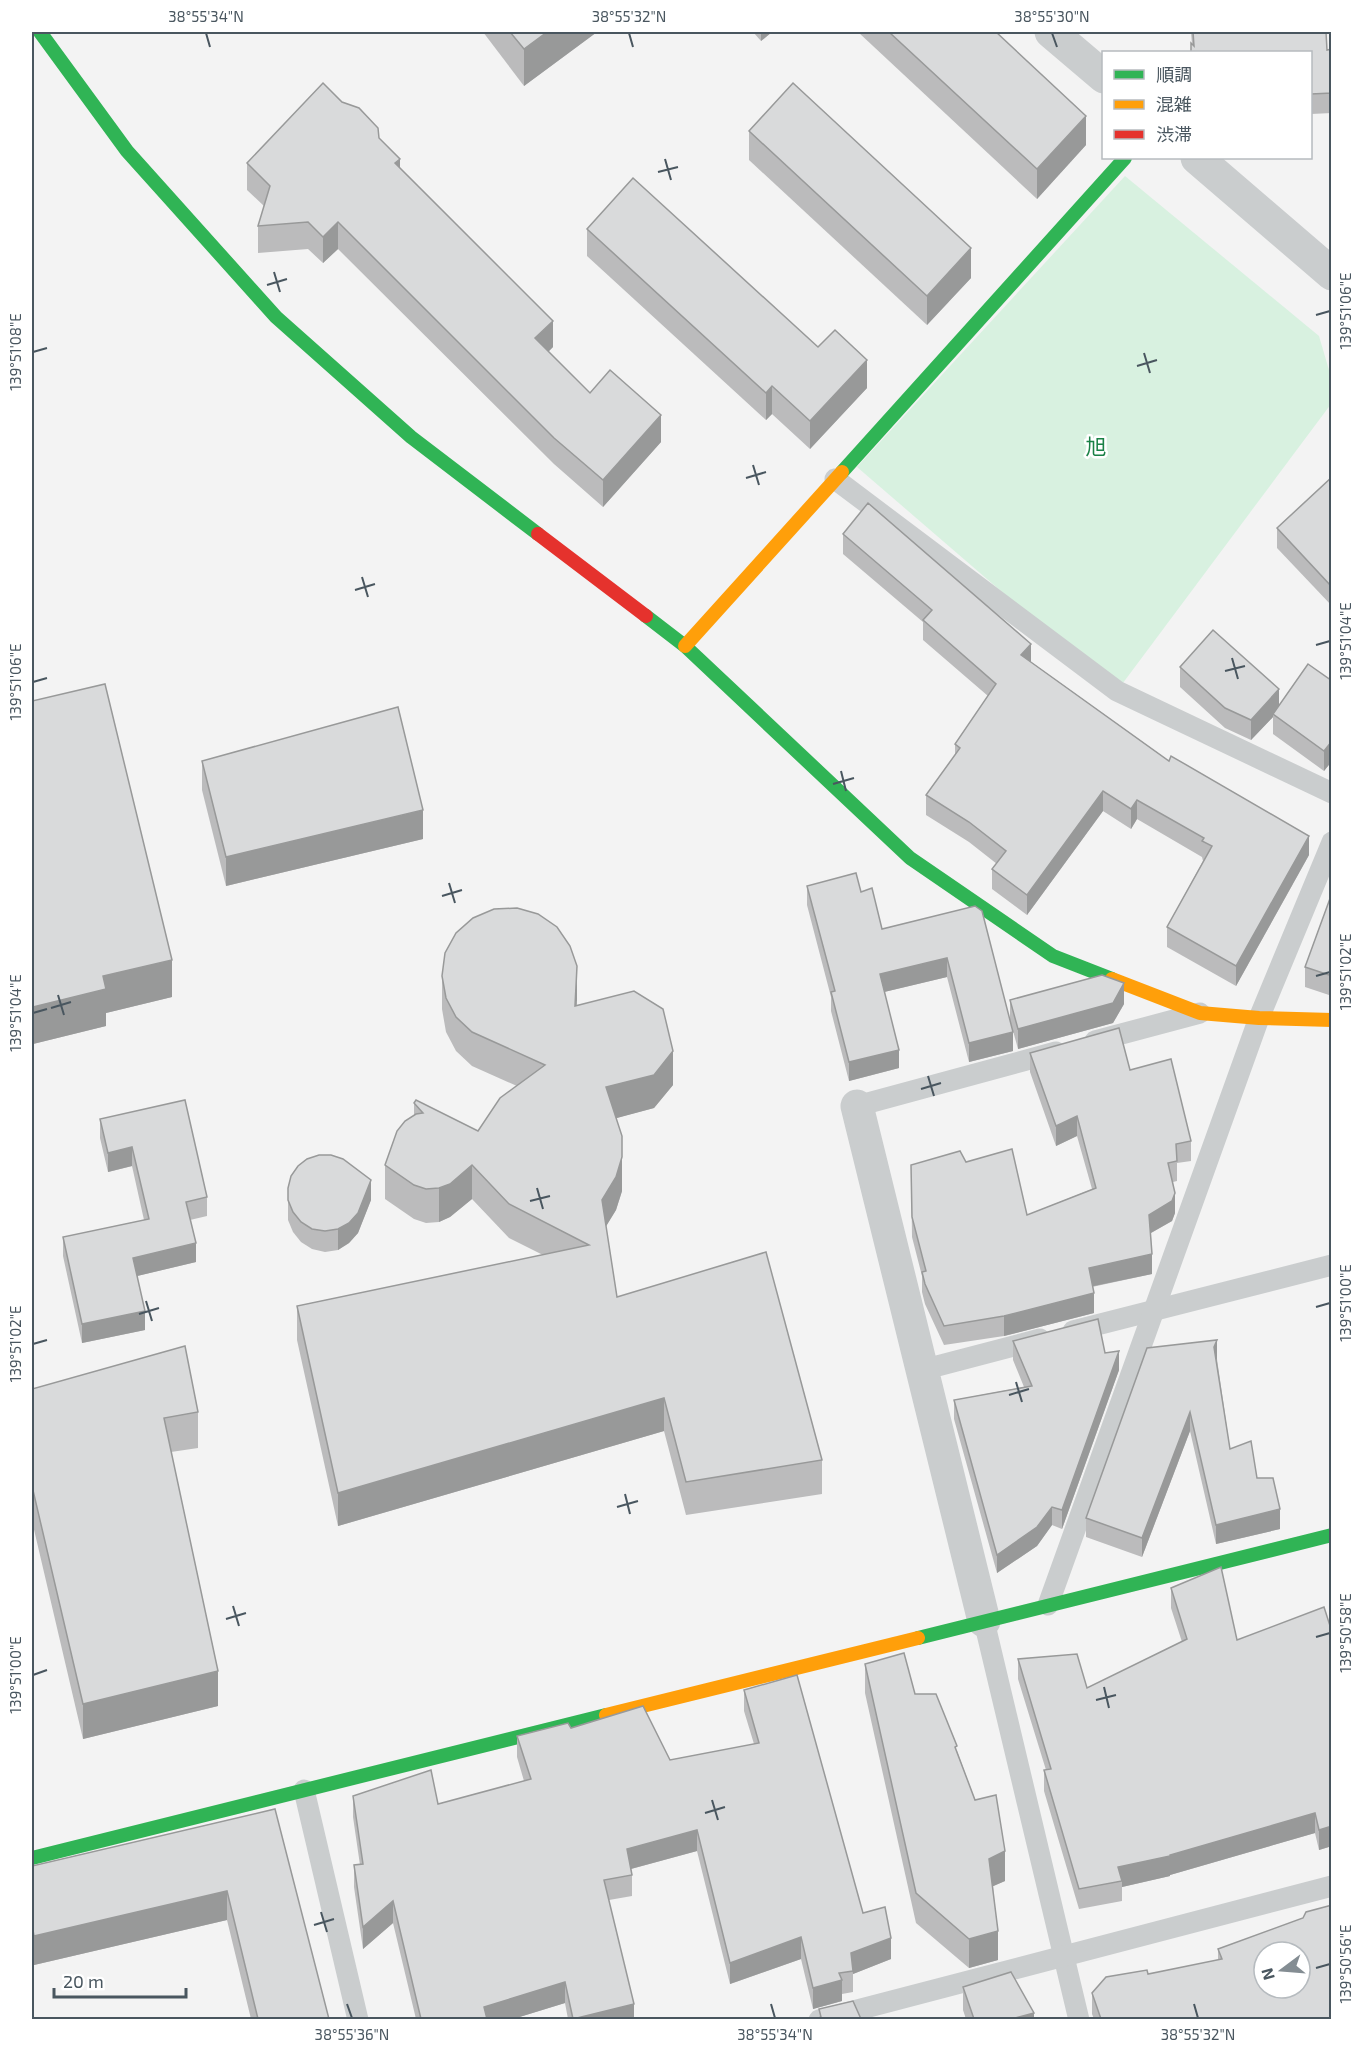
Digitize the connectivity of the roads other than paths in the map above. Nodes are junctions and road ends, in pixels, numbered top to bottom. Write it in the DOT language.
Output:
graph roads {
  1 [pos="40,32"];
  2 [pos="1051,32"];
  3 [pos="1102,75"];
  4 [pos="1124,159"];
  5 [pos="1198,159"];
  6 [pos="1332,274"];
  7 [pos="835,479"];
  8 [pos="685,646"];
  9 [pos="1332,794"];
  10 [pos="1332,842"];
  11 [pos="1200,1013"];
  12 [pos="1259,1018"];
  13 [pos="1332,1020"];
  14 [pos="857,1106"];
  15 [pos="1332,1265"];
  16 [pos="1155,1310"];
  17 [pos="922,1370"];
  18 [pos="1332,1535"];
  19 [pos="1048,1605"];
  20 [pos="984,1621"];
  21 [pos="304,1790"];
  22 [pos="32,1858"];
  23 [pos="1332,1886"];
  24 [pos="1064,1956"];
  25 [pos="358,2019"];
  26 [pos="819,2019"];
  27 [pos="1079,2019"];
  1 -- 8 [label="street"];
  2 -- 3 [label="street"];
  4 -- 7 [label="street"];
  5 -- 6 [label="street"];
  7 -- 8 [label="street"];
  7 -- 9 [label="lane"];
  8 -- 11 [label="street"];
  10 -- 12 [label="lane"];
  11 -- 12 [label="street"];
  11 -- 14 [label="lane"];
  12 -- 13 [label="street"];
  12 -- 16 [label="lane"];
  14 -- 17 [label="street"];
  15 -- 16 [label="lane"];
  16 -- 17 [label="lane"];
  16 -- 19 [label="lane"];
  17 -- 20 [label="street"];
  18 -- 19 [label="street"];
  19 -- 20 [label="street"];
  20 -- 21 [label="street"];
  20 -- 24 [label="lane"];
  21 -- 22 [label="street"];
  21 -- 25 [label="lane"];
  23 -- 24 [label="lane"];
  24 -- 26 [label="lane"];
  24 -- 27 [label="lane"];
}
